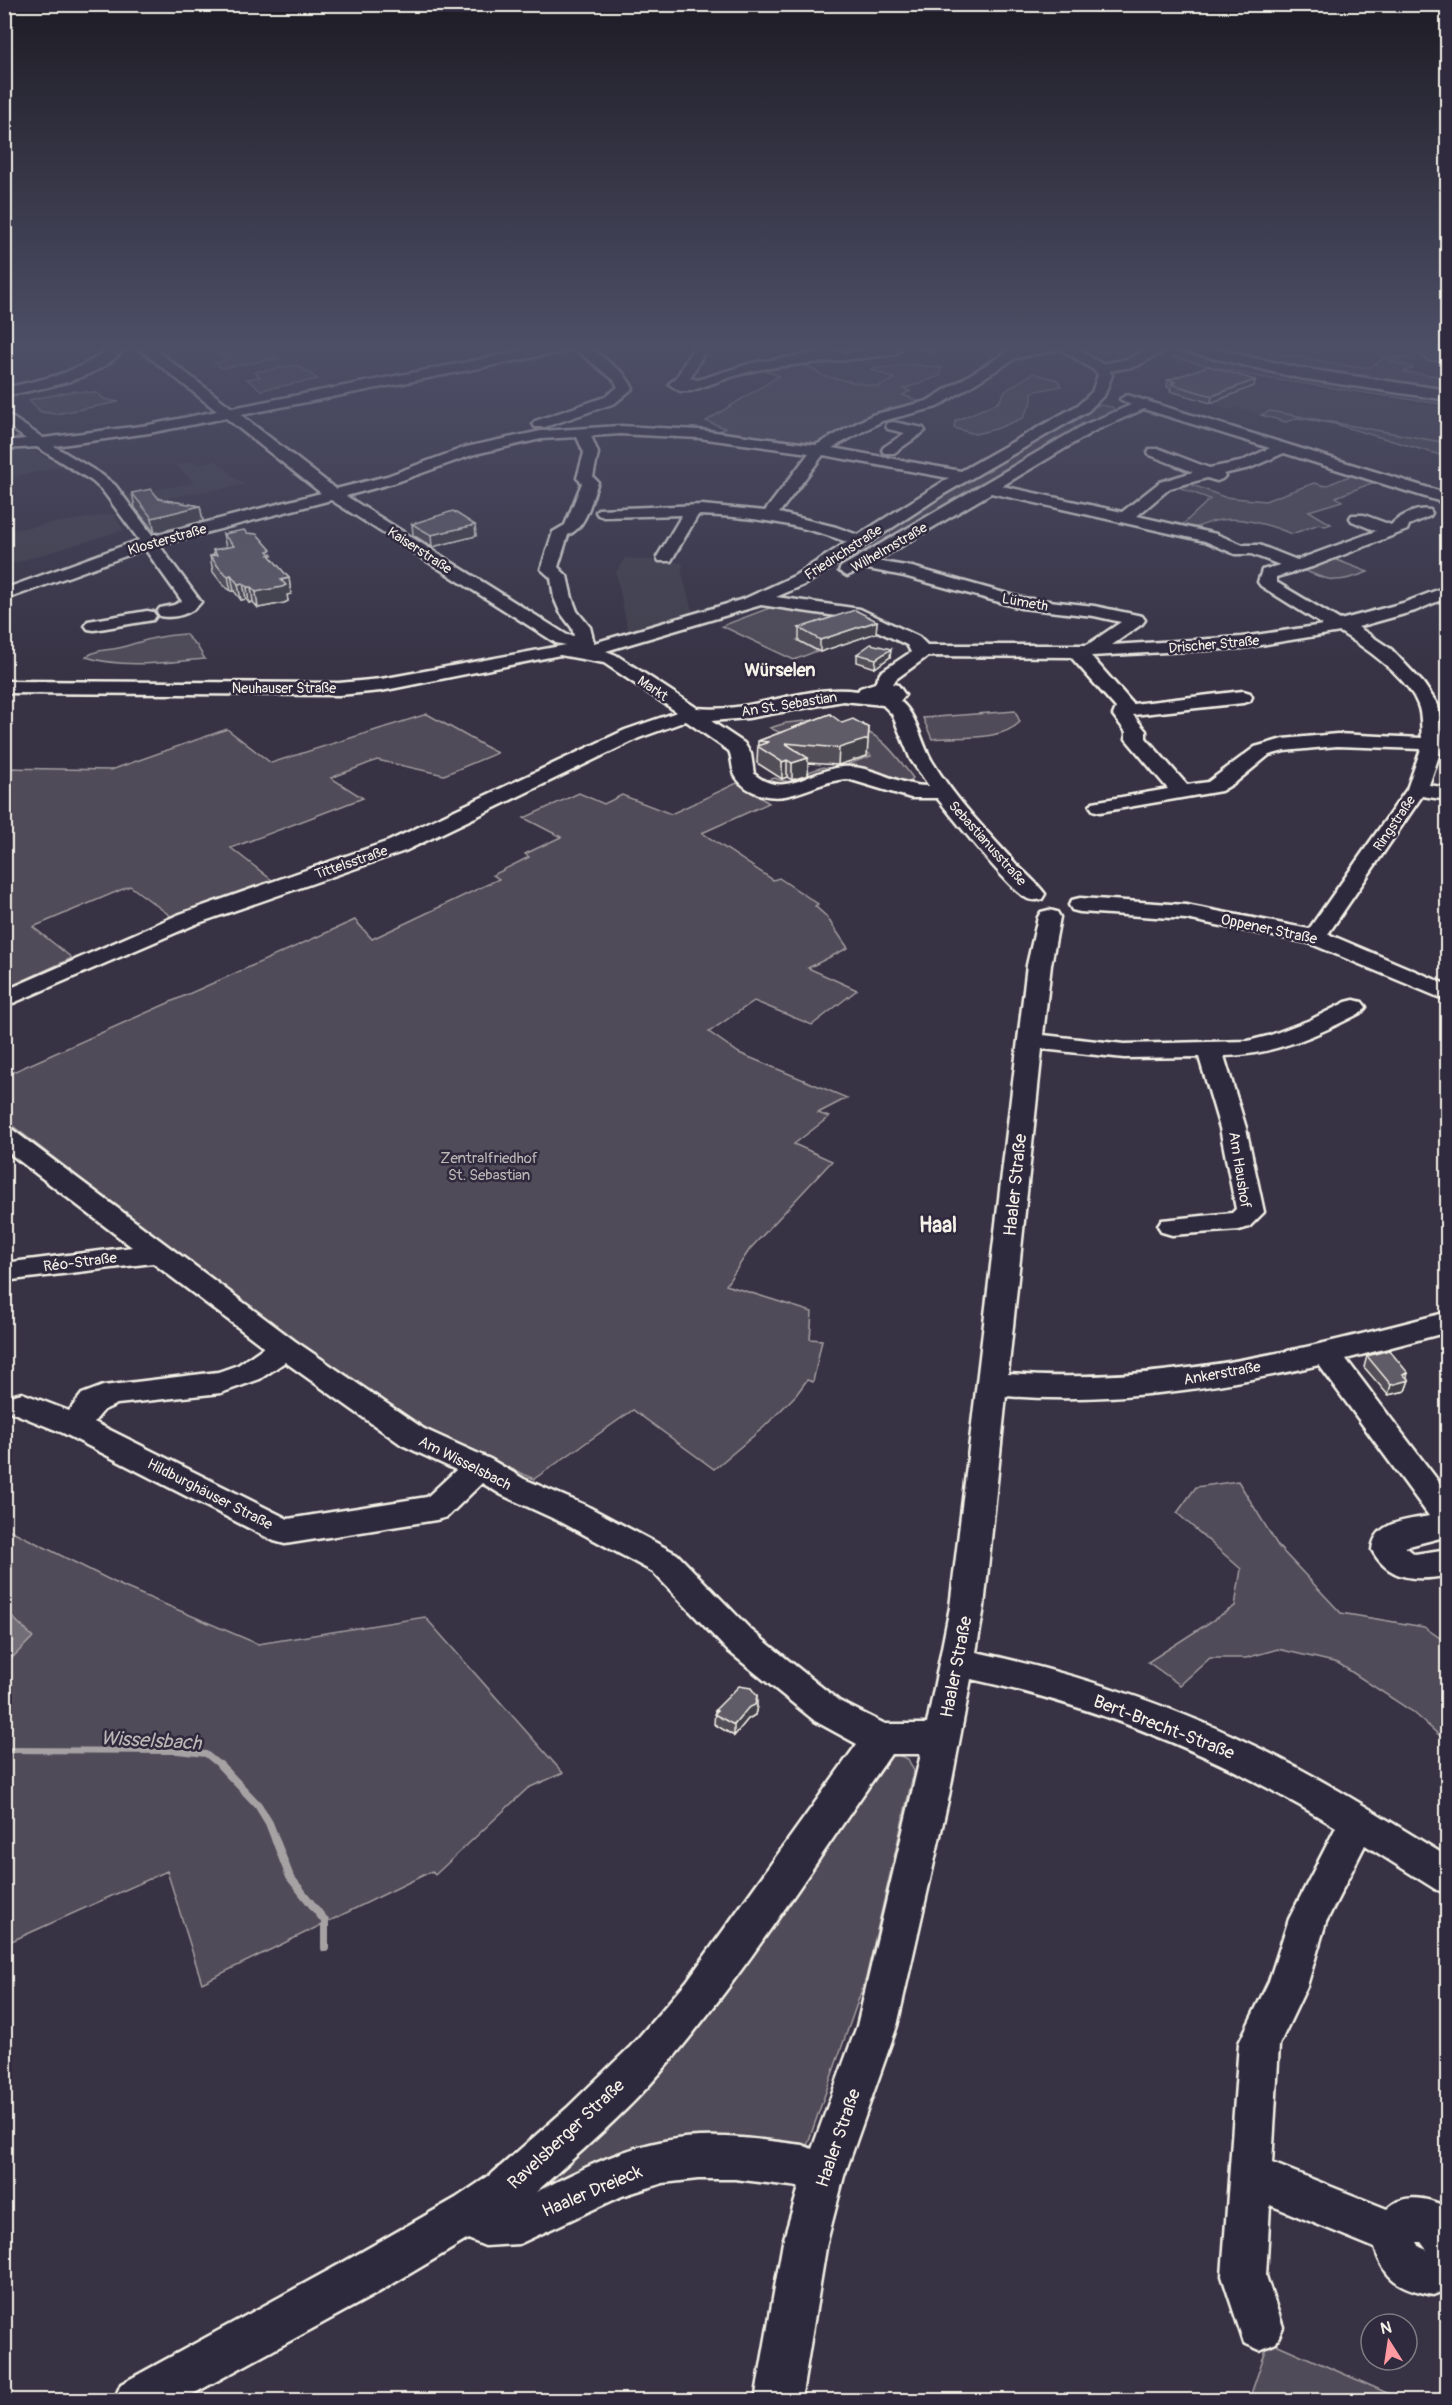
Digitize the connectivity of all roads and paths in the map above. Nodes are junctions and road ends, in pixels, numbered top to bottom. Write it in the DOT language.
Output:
graph roads {
  1 [pos="58,456"];
  2 [pos="285,456"];
  3 [pos="455,456"];
  4 [pos="590,456"];
  5 [pos="814,456"];
  6 [pos="852,456"];
  7 [pos="999,456"];
  8 [pos="1043,456"];
  9 [pos="1166,456"];
  10 [pos="1265,456"];
  11 [pos="1310,456"];
  12 [pos="1245,465"];
  13 [pos="1210,473"];
  14 [pos="1269,474"];
  15 [pos="962,477"];
  16 [pos="1237,484"];
  17 [pos="991,488"];
  18 [pos="333,494"];
  19 [pos="1448,499"];
  20 [pos="693,510"];
  21 [pos="604,512"];
  22 [pos="1424,513"];
  23 [pos="772,516"];
  24 [pos="1124,518"];
  25 [pos="1358,518"];
  26 [pos="1391,531"];
  27 [pos="150,542"];
  28 [pos="861,542"];
  29 [pos="665,557"];
  30 [pos="861,563"];
  31 [pos="1294,565"];
  32 [pos="823,588"];
  33 [pos="1448,591"];
  34 [pos="4,594"];
  35 [pos="759,599"];
  36 [pos="787,606"];
  37 [pos="166,612"];
  38 [pos="849,612"];
  39 [pos="147,616"];
  40 [pos="93,625"];
  41 [pos="1339,625"];
  42 [pos="592,642"];
  43 [pos="561,645"];
  44 [pos="1084,651"];
  45 [pos="920,652"];
  46 [pos="1186,685"];
  47 [pos="4,687"];
  48 [pos="879,695"];
  49 [pos="1243,697"];
  50 [pos="1201,702"];
  51 [pos="1428,705"];
  52 [pos="1448,705"];
  53 [pos="1128,710"];
  54 [pos="697,714"];
  55 [pos="1432,744"];
  56 [pos="1417,789"];
  57 [pos="772,791"];
  58 [pos="943,792"];
  59 [pos="1182,792"];
  60 [pos="1448,794"];
  61 [pos="1100,806"];
  62 [pos="1058,900"];
  63 [pos="1315,938"];
  64 [pos="1448,994"];
  65 [pos="4,1000"];
  66 [pos="1354,1007"];
  67 [pos="1031,1041"];
  68 [pos="1210,1051"];
  69 [pos="4,1136"];
  70 [pos="1172,1226"];
  71 [pos="156,1253"];
  72 [pos="4,1272"];
  73 [pos="1448,1322"];
  74 [pos="285,1348"];
  75 [pos="1326,1353"];
  76 [pos="993,1384"];
  77 [pos="22,1404"];
  78 [pos="74,1425"];
  79 [pos="479,1467"];
  80 [pos="1448,1518"];
  81 [pos="1448,1524"];
  82 [pos="1448,1562"];
  83 [pos="958,1662"];
  84 [pos="881,1739"];
  85 [pos="942,1739"];
  86 [pos="1358,1822"];
  87 [pos="1448,1877"];
  88 [pos="823,2176"];
  89 [pos="1252,2176"];
  90 [pos="471,2213"];
  91 [pos="1394,2234"];
  92 [pos="1448,2241"];
  93 [pos="1448,2264"];
  94 [pos="1260,2327"];
  95 [pos="137,2400"];
  96 [pos="778,2400"];
  1 -- 27 [label="street"];
  2 -- 18 [label="street, Kaiserstraße"];
  3 -- 18 [label="street, Klosterstraße"];
  4 -- 42 [label="street"];
  5 -- 23 [label="street"];
  6 -- 15 [label="street, Klosterstraße"];
  7 -- 15 [label="street, Friedrichstraße"];
  8 -- 17 [label="street, Wilhelmstraße"];
  9 -- 13 [label="street"];
  10 -- 12 [label="street"];
  11 -- 19 [label="street"];
  12 -- 13 [label="street"];
  12 -- 14 [label="street"];
  13 -- 16 [label="street"];
  13 -- 24 [label="street"];
  15 -- 28 [label="street, Friedrichstraße"];
  17 -- 24 [label="street"];
  17 -- 30 [label="street, Wilhelmstraße"];
  18 -- 27 [label="street, Klosterstraße"];
  18 -- 43 [label="street, Kaiserstraße"];
  20 -- 21 [label="street"];
  20 -- 23 [label="street"];
  20 -- 29 [label="street"];
  22 -- 26 [label="street"];
  23 -- 28 [label="street"];
  24 -- 31 [label="street"];
  25 -- 26 [label="street"];
  26 -- 31 [label="street"];
  27 -- 34 [label="street, Klosterstraße"];
  27 -- 37 [label="street"];
  28 -- 35 [label="street, Friedrichstraße"];
  30 -- 32 [label="street, Wilhelmstraße"];
  30 -- 44 [label="street, Lümeth"];
  31 -- 41 [label="street"];
  32 -- 36 [label="street, Wilhelmstraße"];
  32 -- 38 [label="street"];
  33 -- 41 [label="street, Drischer Straße"];
  35 -- 36 [label="street"];
  35 -- 42 [label="street, Friedrichstraße"];
  36 -- 38 [label="street"];
  38 -- 45 [label="street"];
  39 -- 40 [label="street"];
  41 -- 44 [label="street, Drischer Straße"];
  41 -- 51 [label="street"];
  42 -- 43 [label="street, Markt"];
  42 -- 54 [label="street, Markt"];
  43 -- 47 [label="street, Neuhauser Straße"];
  44 -- 45 [label="street, Drischer Straße"];
  44 -- 53 [label="street"];
  45 -- 48 [label="street"];
  46 -- 50 [label="street"];
  48 -- 54 [label="street, An St. Sebastian"];
  48 -- 58 [label="street, Sebastianusstraße"];
  49 -- 50 [label="street"];
  50 -- 53 [label="street"];
  51 -- 52 [label="street"];
  51 -- 55 [label="street, Ringstraße"];
  53 -- 59 [label="street"];
  54 -- 57 [label="street, Markt"];
  54 -- 65 [label="street, Tittelsstraße"];
  55 -- 56 [label="street, Ringstraße"];
  55 -- 59 [label="street"];
  56 -- 60 [label="street"];
  56 -- 63 [label="street, Ringstraße"];
  57 -- 58 [label="street, Sebastianusstraße"];
  58 -- 62 [label="street, Sebastianusstraße"];
  59 -- 61 [label="street"];
  62 -- 63 [label="street, Oppener Straße"];
  62 -- 67 [label="street, Haaler Straße"];
  63 -- 64 [label="street, Oppener Straße"];
  66 -- 68 [label="street"];
  67 -- 68 [label="street"];
  67 -- 76 [label="street, Haaler Straße"];
  68 -- 70 [label="street, Am Haushof"];
  69 -- 71 [label="street, Am Wisselsbach"];
  71 -- 72 [label="street, Réo-Straße"];
  71 -- 74 [label="street, Am Wisselsbach"];
  73 -- 75 [label="street, Ankerstraße"];
  74 -- 78 [label="street"];
  74 -- 79 [label="street, Am Wisselsbach"];
  75 -- 76 [label="street, Ankerstraße"];
  75 -- 80 [label="street"];
  76 -- 83 [label="street, Haaler Straße"];
  77 -- 78 [label="street, Hildburghäuser Straße"];
  78 -- 79 [label="street, Hildburghäuser Straße"];
  79 -- 84 [label="street, Am Wisselsbach"];
  81 -- 82 [label="street"];
  83 -- 85 [label="street, Haaler Straße"];
  83 -- 86 [label="street, Bert-Brecht-Straße"];
  84 -- 85 [label="street, Am Wisselsbach"];
  84 -- 90 [label="street, Ravelsberger Straße"];
  85 -- 88 [label="street, Haaler Straße"];
  86 -- 87 [label="street, Bert-Brecht-Straße"];
  86 -- 89 [label="street"];
  88 -- 90 [label="street, Haaler Dreieck"];
  88 -- 96 [label="street, Haaler Straße"];
  89 -- 91 [label="street"];
  89 -- 94 [label="street"];
  90 -- 95 [label="street, Ravelsberger Straße"];
  91 -- 92 [label="street"];
  91 -- 93 [label="street"];
}
